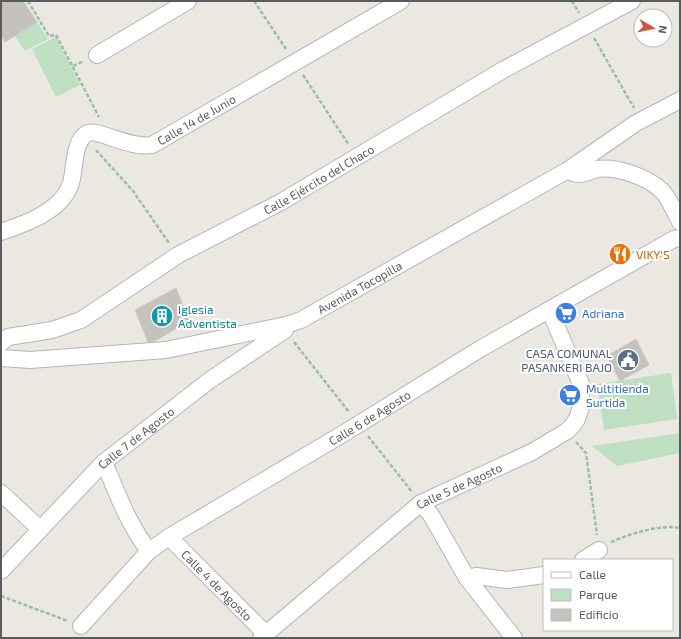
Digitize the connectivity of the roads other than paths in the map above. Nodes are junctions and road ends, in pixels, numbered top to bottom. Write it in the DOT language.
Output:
graph roads {
  1 [pos="188,1"];
  2 [pos="401,1"];
  3 [pos="632,1"];
  4 [pos="97,55"];
  5 [pos="680,100"];
  6 [pos="568,170"];
  7 [pos="680,222"];
  8 [pos="1,232"];
  9 [pos="680,238"];
  10 [pos="550,311"];
  11 [pos="286,325"];
  12 [pos="1,343"];
  13 [pos="1,358"];
  14 [pos="104,462"];
  15 [pos="1,493"];
  16 [pos="422,503"];
  17 [pos="40,529"];
  18 [pos="169,537"];
  19 [pos="599,550"];
  20 [pos="149,551"];
  21 [pos="585,559"];
  22 [pos="1,571"];
  23 [pos="543,575"];
  24 [pos="467,578"];
  25 [pos="81,626"];
  26 [pos="263,635"];
  27 [pos="514,638"];
  1 -- 4 [label="street"];
  2 -- 8 [label="street, Calle 14 de Junio"];
  3 -- 12 [label="street, Calle Ejército del Chaco"];
  5 -- 6 [label="street, Avenida Tocopilla"];
  6 -- 7 [label="street"];
  6 -- 11 [label="street, Avenida Tocopilla"];
  9 -- 10 [label="street, Calle 6 de Agosto"];
  10 -- 16 [label="street, Calle 5 de Agosto"];
  10 -- 18 [label="street, Calle 6 de Agosto"];
  11 -- 13 [label="street, Avenida Tocopilla"];
  11 -- 14 [label="street, Calle 7 de Agosto"];
  14 -- 17 [label="street, Calle 7 de Agosto"];
  14 -- 20 [label="street"];
  15 -- 17 [label="street"];
  16 -- 24 [label="street"];
  16 -- 26 [label="street, Calle 5 de Agosto"];
  17 -- 22 [label="street, Calle 7 de Agosto"];
  18 -- 20 [label="street, Calle 6 de Agosto"];
  18 -- 26 [label="street, Calle 4 de Agosto"];
  19 -- 21 [label="street"];
  20 -- 25 [label="street, Calle 6 de Agosto"];
  23 -- 24 [label="street"];
  24 -- 27 [label="street"];
}
